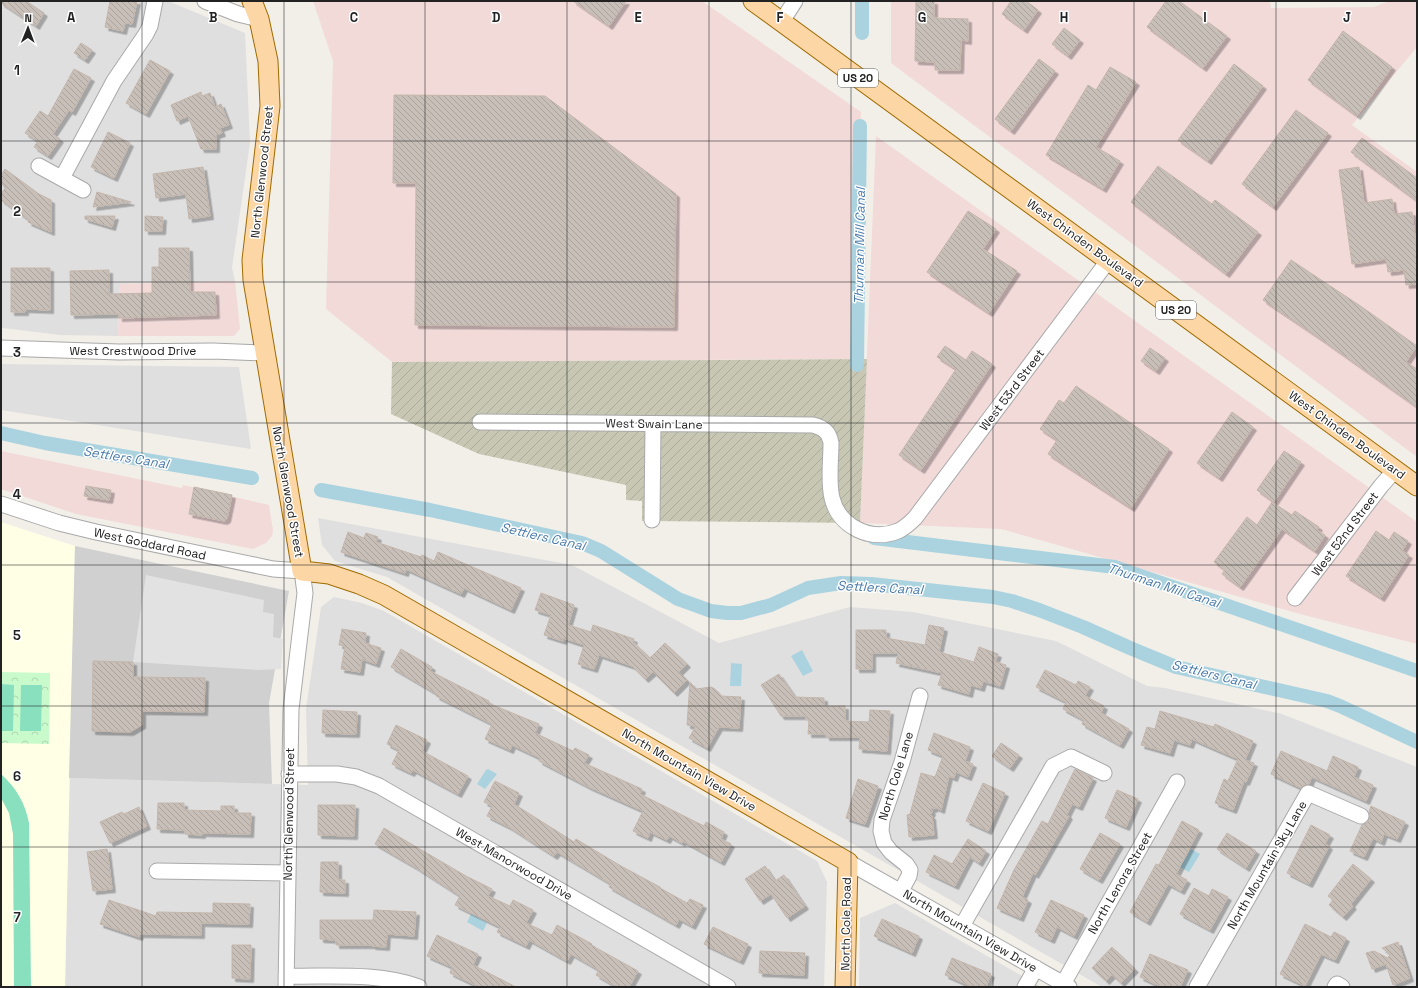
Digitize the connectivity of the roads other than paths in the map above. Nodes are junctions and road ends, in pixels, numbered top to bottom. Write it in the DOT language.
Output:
graph roads {
  1 [pos="155,1"];
  2 [pos="205,1"];
  3 [pos="252,1"];
  4 [pos="753,1"];
  5 [pos="795,1"];
  6 [pos="259,19"];
  7 [pos="782,21"];
  8 [pos="39,166"];
  9 [pos="62,178"];
  10 [pos="82,190"];
  11 [pos="1108,261"];
  12 [pos="1,348"];
  13 [pos="265,353"];
  14 [pos="480,422"];
  15 [pos="653,424"];
  16 [pos="826,431"];
  17 [pos="1395,470"];
  18 [pos="1417,486"];
  19 [pos="1,504"];
  20 [pos="652,520"];
  21 [pos="302,571"];
  22 [pos="1295,598"];
  23 [pos="920,696"];
  24 [pos="1104,773"];
  25 [pos="290,774"];
  26 [pos="1177,782"];
  27 [pos="1361,816"];
  28 [pos="848,862"];
  29 [pos="157,871"];
  30 [pos="288,873"];
  31 [pos="901,892"];
  32 [pos="962,926"];
  33 [pos="1036,968"];
  34 [pos="286,982"];
  35 [pos="721,985"];
  36 [pos="1066,985"];
  37 [pos="419,987"];
  38 [pos="845,987"];
  39 [pos="1025,987"];
  40 [pos="1197,987"];
  41 [pos="1335,987"];
  42 [pos="1342,987"];
  1 -- 9 [label="street"];
  2 -- 6 [label="street"];
  3 -- 6 [label="main road, North Glenwood Street"];
  4 -- 7 [label="main road, West Chinden Boulevard / US 20"];
  5 -- 7 [label="street"];
  6 -- 13 [label="main road, North Glenwood Street"];
  7 -- 11 [label="main road, West Chinden Boulevard / US 20"];
  8 -- 9 [label="street"];
  9 -- 10 [label="street"];
  11 -- 16 [label="street, West 53rd Street"];
  11 -- 17 [label="main road, West Chinden Boulevard / US 20"];
  12 -- 13 [label="street, West Crestwood Drive"];
  13 -- 21 [label="main road, North Glenwood Street"];
  14 -- 15 [label="street, West Swain Lane"];
  15 -- 16 [label="street, West Swain Lane"];
  15 -- 20 [label="street"];
  17 -- 18 [label="main road, West Chinden Boulevard / US 20"];
  17 -- 22 [label="street, West 52nd Street"];
  19 -- 21 [label="street, West Goddard Road"];
  21 -- 25 [label="street, North Glenwood Street"];
  21 -- 28 [label="main road, North Mountain View Drive"];
  23 -- 31 [label="street, North Cole Lane"];
  24 -- 32 [label="street"];
  25 -- 30 [label="street, North Glenwood Street"];
  25 -- 35 [label="street, West Manorwood Drive"];
  26 -- 36 [label="street, North Lenora Street"];
  27 -- 40 [label="street, North Mountain Sky Lane"];
  28 -- 31 [label="street, North Mountain View Drive"];
  28 -- 38 [label="main road, North Cole Road"];
  29 -- 30 [label="street"];
  30 -- 34 [label="street, North Glenwood Street"];
  31 -- 32 [label="street, North Mountain View Drive"];
  32 -- 33 [label="street, North Mountain View Drive"];
  33 -- 36 [label="street, North Mountain View Drive"];
  33 -- 39 [label="street"];
  34 -- 37 [label="street"];
  41 -- 42 [label="street"];
}
